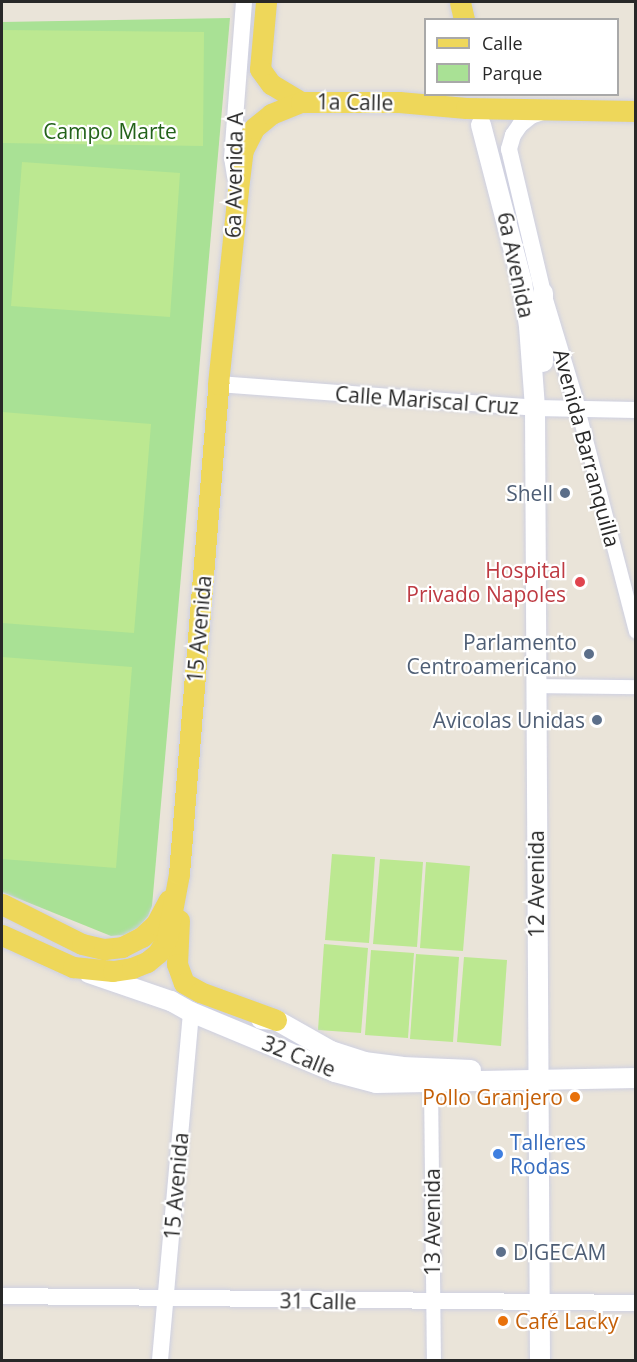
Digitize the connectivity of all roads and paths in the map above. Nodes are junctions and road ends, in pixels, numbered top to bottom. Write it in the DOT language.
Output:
graph roads {
  1 [pos="244,2"];
  2 [pos="266,2"];
  3 [pos="450,2"];
  4 [pos="460,2"];
  5 [pos="454,18"];
  6 [pos="464,18"];
  7 [pos="429,96"];
  8 [pos="301,102"];
  9 [pos="399,102"];
  10 [pos="550,109"];
  11 [pos="636,111"];
  12 [pos="481,125"];
  13 [pos="238,189"];
  14 [pos="543,292"];
  15 [pos="218,384"];
  16 [pos="535,408"];
  17 [pos="578,409"];
  18 [pos="636,410"];
  19 [pos="636,632"];
  20 [pos="535,686"];
  21 [pos="636,687"];
  22 [pos="179,874"];
  23 [pos="2,904"];
  24 [pos="2,935"];
  25 [pos="73,967"];
  26 [pos="171,1000"];
  27 [pos="191,1012"];
  28 [pos="276,1020"];
  29 [pos="636,1078"];
  30 [pos="538,1080"];
  31 [pos="431,1083"];
  32 [pos="2,1296"];
  33 [pos="165,1298"];
  34 [pos="433,1302"];
  35 [pos="540,1302"];
  36 [pos="636,1303"];
  37 [pos="160,1360"];
  38 [pos="434,1360"];
  39 [pos="540,1360"];
  1 -- 13 [label="street, 6a Avenida A"];
  2 -- 8 [label="main road"];
  3 -- 5 [label="main road"];
  4 -- 6 [label="main road"];
  7 -- 9 [label="main road"];
  8 -- 9 [label="main road, 1a Calle"];
  8 -- 13 [label="main road, 1a Calle"];
  9 -- 10 [label="main road, 1a Calle"];
  10 -- 11 [label="main road, 1a Calle"];
  10 -- 14 [label="street, Avenida Barranquilla"];
  12 -- 16 [label="main road, 6a Avenida"];
  13 -- 15 [label="main road, 6a Avenida A"];
  14 -- 16 [label="main road"];
  14 -- 17 [label="street, Avenida Barranquilla"];
  15 -- 16 [label="street, Calle Mariscal Cruz"];
  15 -- 22 [label="main road, 15 Avenida"];
  16 -- 17 [label="street, Calle Mariscal Cruz"];
  16 -- 20 [label="main road, 12 Avenida"];
  17 -- 18 [label="street, Calle Mariscal Cruz"];
  17 -- 19 [label="street, Avenida Barranquilla"];
  20 -- 21 [label="street"];
  20 -- 30 [label="main road, 12 Avenida"];
  22 -- 23 [label="main road"];
  22 -- 25 [label="main road, 32 Calle"];
  22 -- 28 [label="main road"];
  24 -- 25 [label="main road, 32 Calle"];
  25 -- 26 [label="main road, 32 Calle"];
  26 -- 27 [label="main road, 32 Calle"];
  26 -- 28 [label="main road"];
  27 -- 31 [label="main road, 32 Calle"];
  27 -- 33 [label="street, 15 Avenida"];
  28 -- 30 [label="main road, 32 Calle"];
  29 -- 30 [label="main road, 32 Calle"];
  30 -- 31 [label="main road, 32 Calle"];
  30 -- 35 [label="main road, 12 Avenida"];
  31 -- 34 [label="street, 13 Avenida"];
  32 -- 33 [label="street, 31 Calle"];
  33 -- 34 [label="street, 31 Calle"];
  33 -- 37 [label="street, 15 Avenida"];
  34 -- 35 [label="street, 31 Calle"];
  34 -- 38 [label="street, 13 Avenida"];
  35 -- 36 [label="street, 31 Calle"];
  35 -- 39 [label="main road, 12 Avenida"];
}
